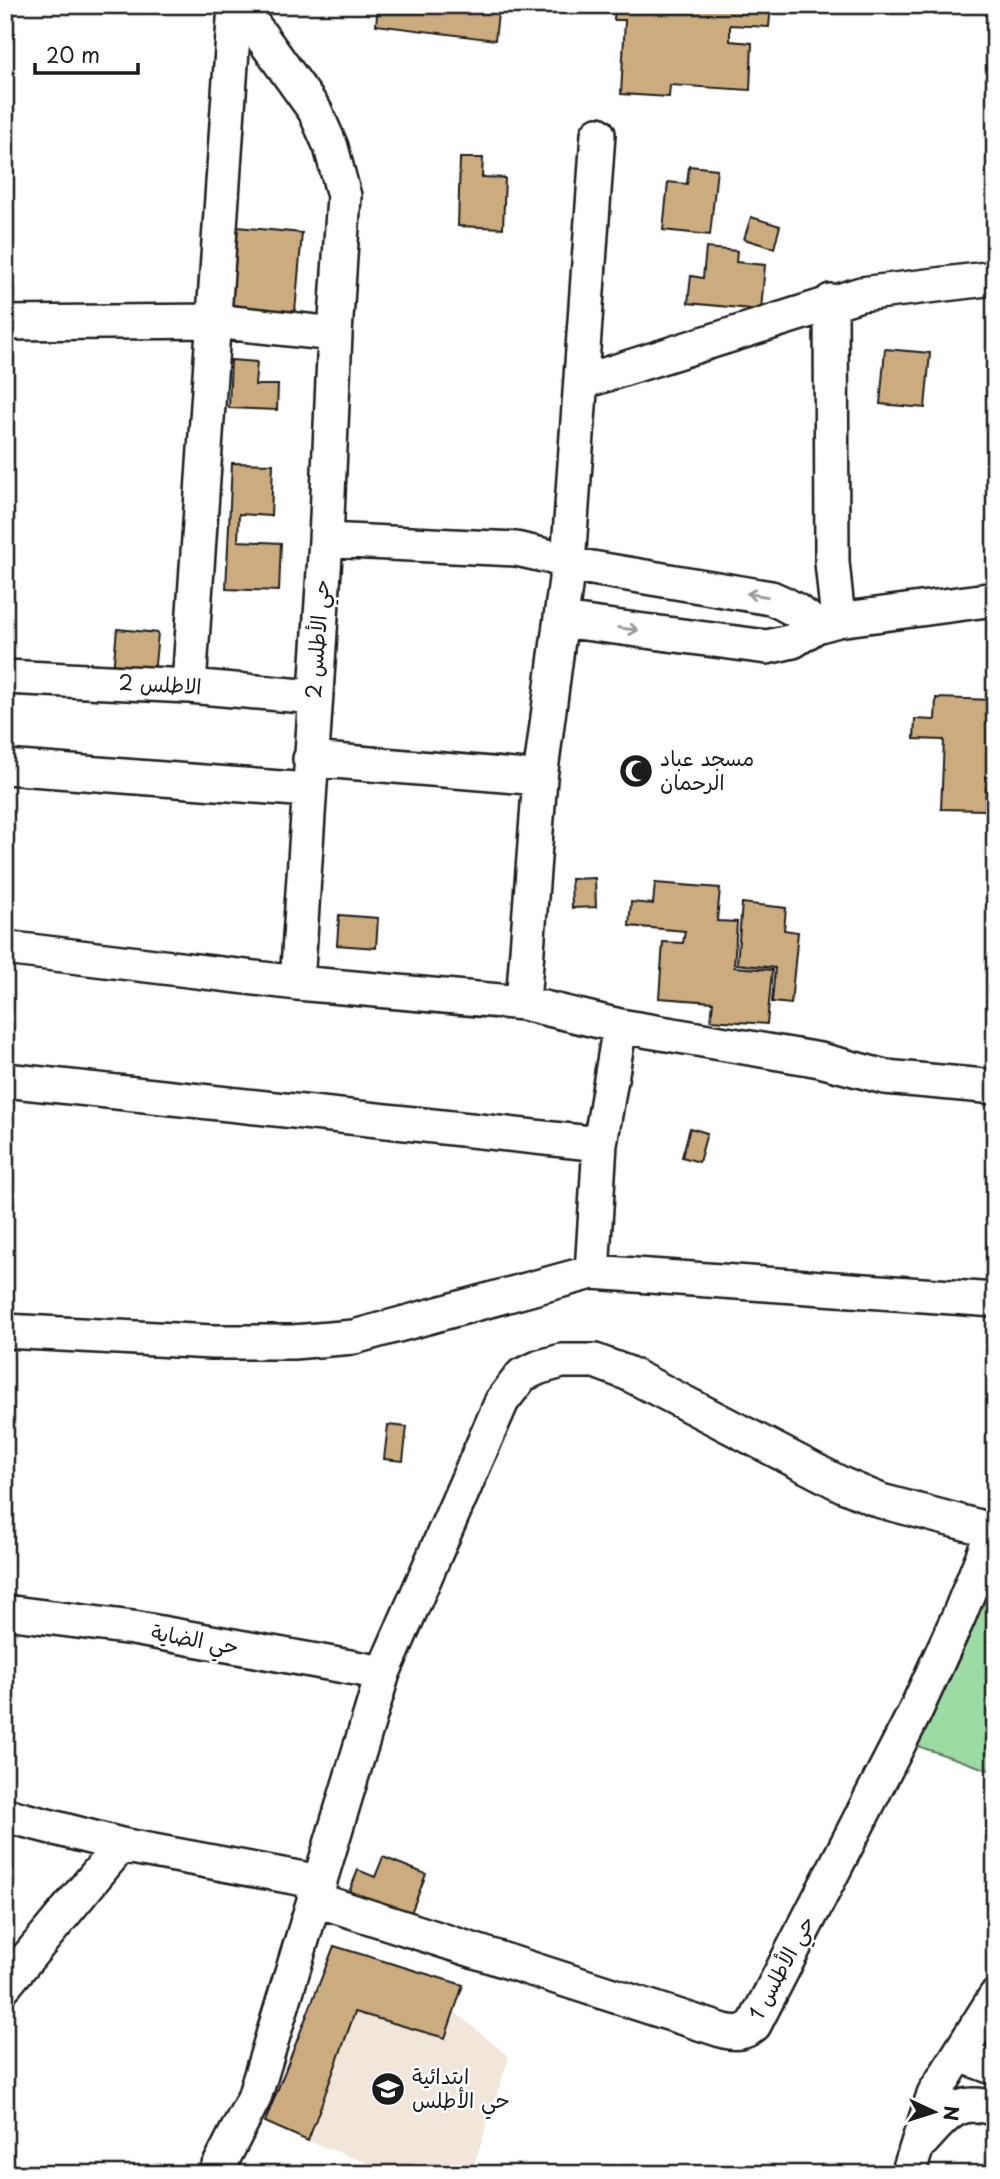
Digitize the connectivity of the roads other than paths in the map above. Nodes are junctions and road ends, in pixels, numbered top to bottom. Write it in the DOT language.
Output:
graph roads {
  1 [pos="237,5"];
  2 [pos="598,134"];
  3 [pos="995,278"];
  4 [pos="831,302"];
  5 [pos="214,321"];
  6 [pos="5,323"];
  7 [pos="335,334"];
  8 [pos="582,382"];
  9 [pos="326,540"];
  10 [pos="568,564"];
  11 [pos="995,599"];
  12 [pos="561,620"];
  13 [pos="827,623"];
  14 [pos="5,677"];
  15 [pos="189,686"];
  16 [pos="314,697"];
  17 [pos="5,767"];
  18 [pos="309,775"];
  19 [pos="540,778"];
  20 [pos="5,948"];
  21 [pos="297,983"];
  22 [pos="523,1003"];
  23 [pos="620,1026"];
  24 [pos="5,1080"];
  25 [pos="995,1087"];
  26 [pos="600,1144"];
  27 [pos="592,1272"];
  28 [pos="995,1300"];
  29 [pos="5,1331"];
  30 [pos="994,1531"];
  31 [pos="5,1612"];
  32 [pos="383,1674"];
  33 [pos="5,1815"];
  34 [pos="121,1845"];
  35 [pos="317,1890"];
  36 [pos="5,1985"];
  37 [pos="995,1997"];
  38 [pos="960,2055"];
  39 [pos="995,2068"];
  40 [pos="995,2109"];
  41 [pos="912,2160"];
  42 [pos="215,2174"];
  1 -- 5 [label="street"];
  1 -- 7 [label="street, حي الأطلس 2"];
  2 -- 8 [label="street"];
  3 -- 4 [label="street"];
  4 -- 8 [label="street"];
  4 -- 13 [label="street"];
  5 -- 6 [label="street"];
  5 -- 7 [label="street"];
  5 -- 15 [label="street"];
  7 -- 9 [label="street, حي الأطلس 2"];
  8 -- 10 [label="street"];
  9 -- 10 [label="street"];
  9 -- 16 [label="street, حي الأطلس 2"];
  10 -- 12 [label="street"];
  13 -- 10 [label="street, one-way"];
  11 -- 13 [label="street"];
  12 -- 13 [label="street, one-way"];
  12 -- 19 [label="street"];
  14 -- 15 [label="street, الاطلس 2"];
  15 -- 16 [label="street, الاطلس 2"];
  16 -- 18 [label="street, حي الأطلس 2"];
  17 -- 18 [label="street"];
  18 -- 19 [label="street"];
  18 -- 21 [label="street, حي الأطلس 2"];
  19 -- 22 [label="street"];
  20 -- 21 [label="street"];
  21 -- 22 [label="street"];
  22 -- 23 [label="street"];
  23 -- 25 [label="street"];
  23 -- 26 [label="street"];
  24 -- 26 [label="street"];
  26 -- 27 [label="street"];
  27 -- 28 [label="street"];
  27 -- 29 [label="street"];
  30 -- 32 [label="street"];
  30 -- 35 [label="street, حي الأطلس 1"];
  31 -- 32 [label="street, حي الضاية"];
  32 -- 35 [label="street"];
  33 -- 34 [label="street"];
  34 -- 35 [label="street"];
  34 -- 36 [label="street"];
  35 -- 42 [label="street"];
  37 -- 38 [label="street"];
  38 -- 39 [label="street"];
  38 -- 41 [label="street"];
  40 -- 41 [label="street"];
}
